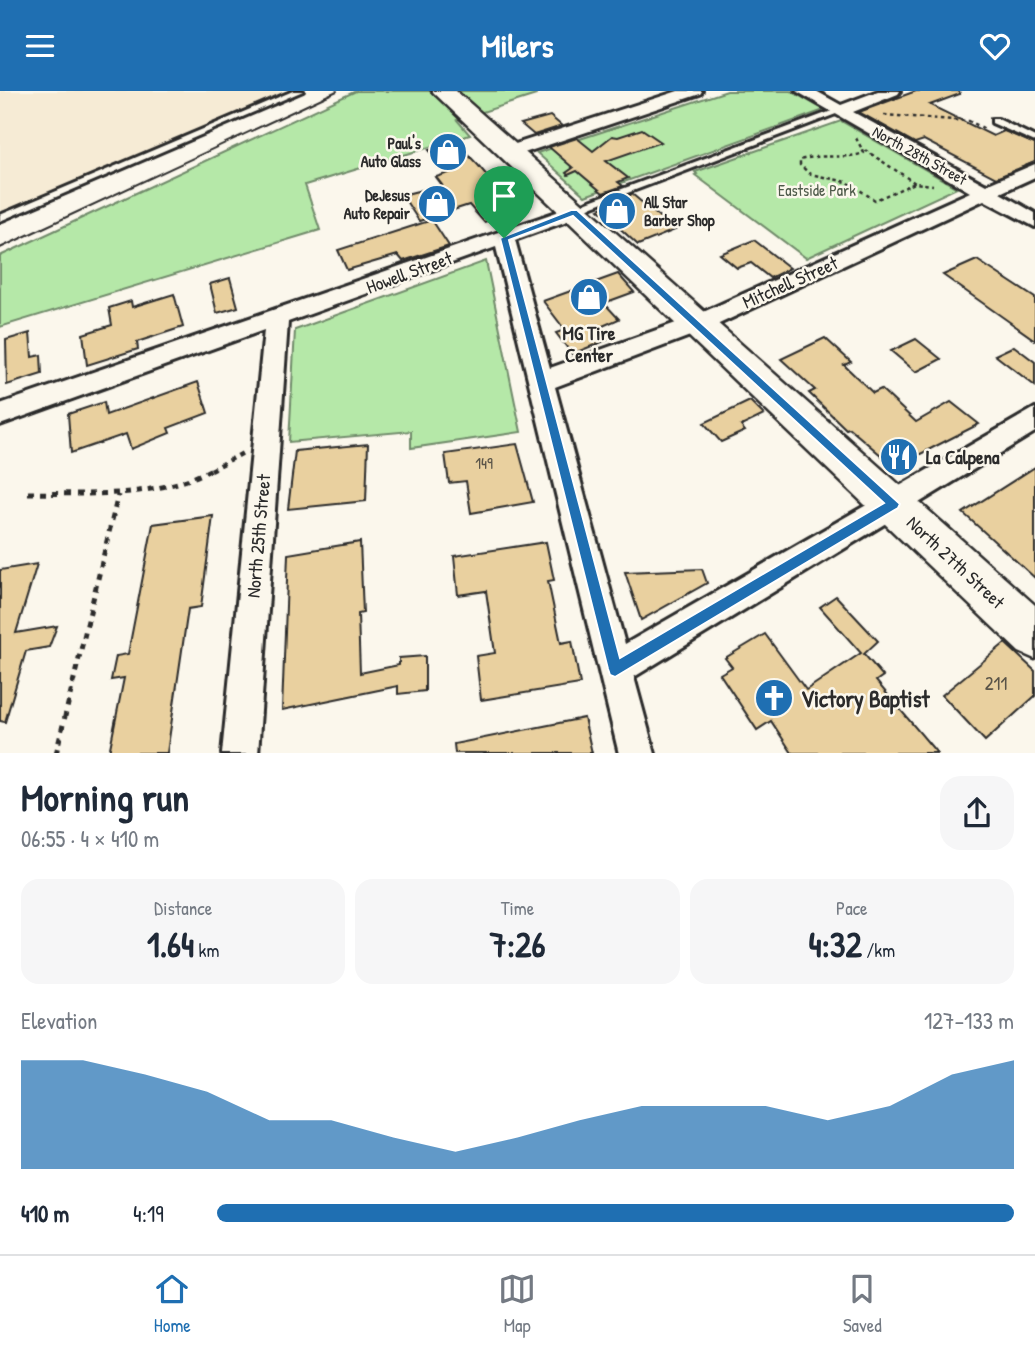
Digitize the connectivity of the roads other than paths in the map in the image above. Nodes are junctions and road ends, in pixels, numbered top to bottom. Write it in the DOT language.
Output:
graph roads {
  1 [pos="299,91"];
  2 [pos="443,91"];
  3 [pos="694,91"];
  4 [pos="804,91"];
  5 [pos="892,91"];
  6 [pos="840,111"];
  7 [pos="995,121"];
  8 [pos="1035,140"];
  9 [pos="509,152"];
  10 [pos="1035,170"];
  11 [pos="988,193"];
  12 [pos="574,212"];
  13 [pos="0,218"];
  14 [pos="1035,221"];
  15 [pos="504,238"];
  16 [pos="276,319"];
  17 [pos="698,324"];
  18 [pos="540,381"];
  19 [pos="0,415"];
  20 [pos="1035,419"];
  21 [pos="894,504"];
  22 [pos="1035,636"];
  23 [pos="615,669"];
  24 [pos="240,753"];
  25 [pos="637,753"];
  1 -- 13 [label="lane"];
  2 -- 9 [label="main road, North 27th Street"];
  3 -- 9 [label="street"];
  4 -- 6 [label="street, North 28th Street"];
  5 -- 6 [label="street, Howell Street"];
  6 -- 11 [label="street, North 28th Street"];
  6 -- 12 [label="lane, Howell Street"];
  7 -- 8 [label="lane"];
  9 -- 12 [label="main road, North 27th Street"];
  10 -- 11 [label="street, Mitchell Street"];
  11 -- 14 [label="street, North 28th Street"];
  11 -- 17 [label="street, Mitchell Street"];
  12 -- 15 [label="street, Howell Street"];
  12 -- 17 [label="main road, North 27th Street"];
  15 -- 16 [label="street, Howell Street"];
  15 -- 18 [label="street"];
  16 -- 19 [label="street, Howell Street"];
  16 -- 24 [label="street, North 25th Street"];
  17 -- 18 [label="street, Mitchell Street"];
  17 -- 21 [label="main road, North 27th Street"];
  18 -- 23 [label="street"];
  20 -- 21 [label="street"];
  21 -- 22 [label="main road, North 27th Street"];
  21 -- 23 [label="street"];
  23 -- 25 [label="street"];
}
